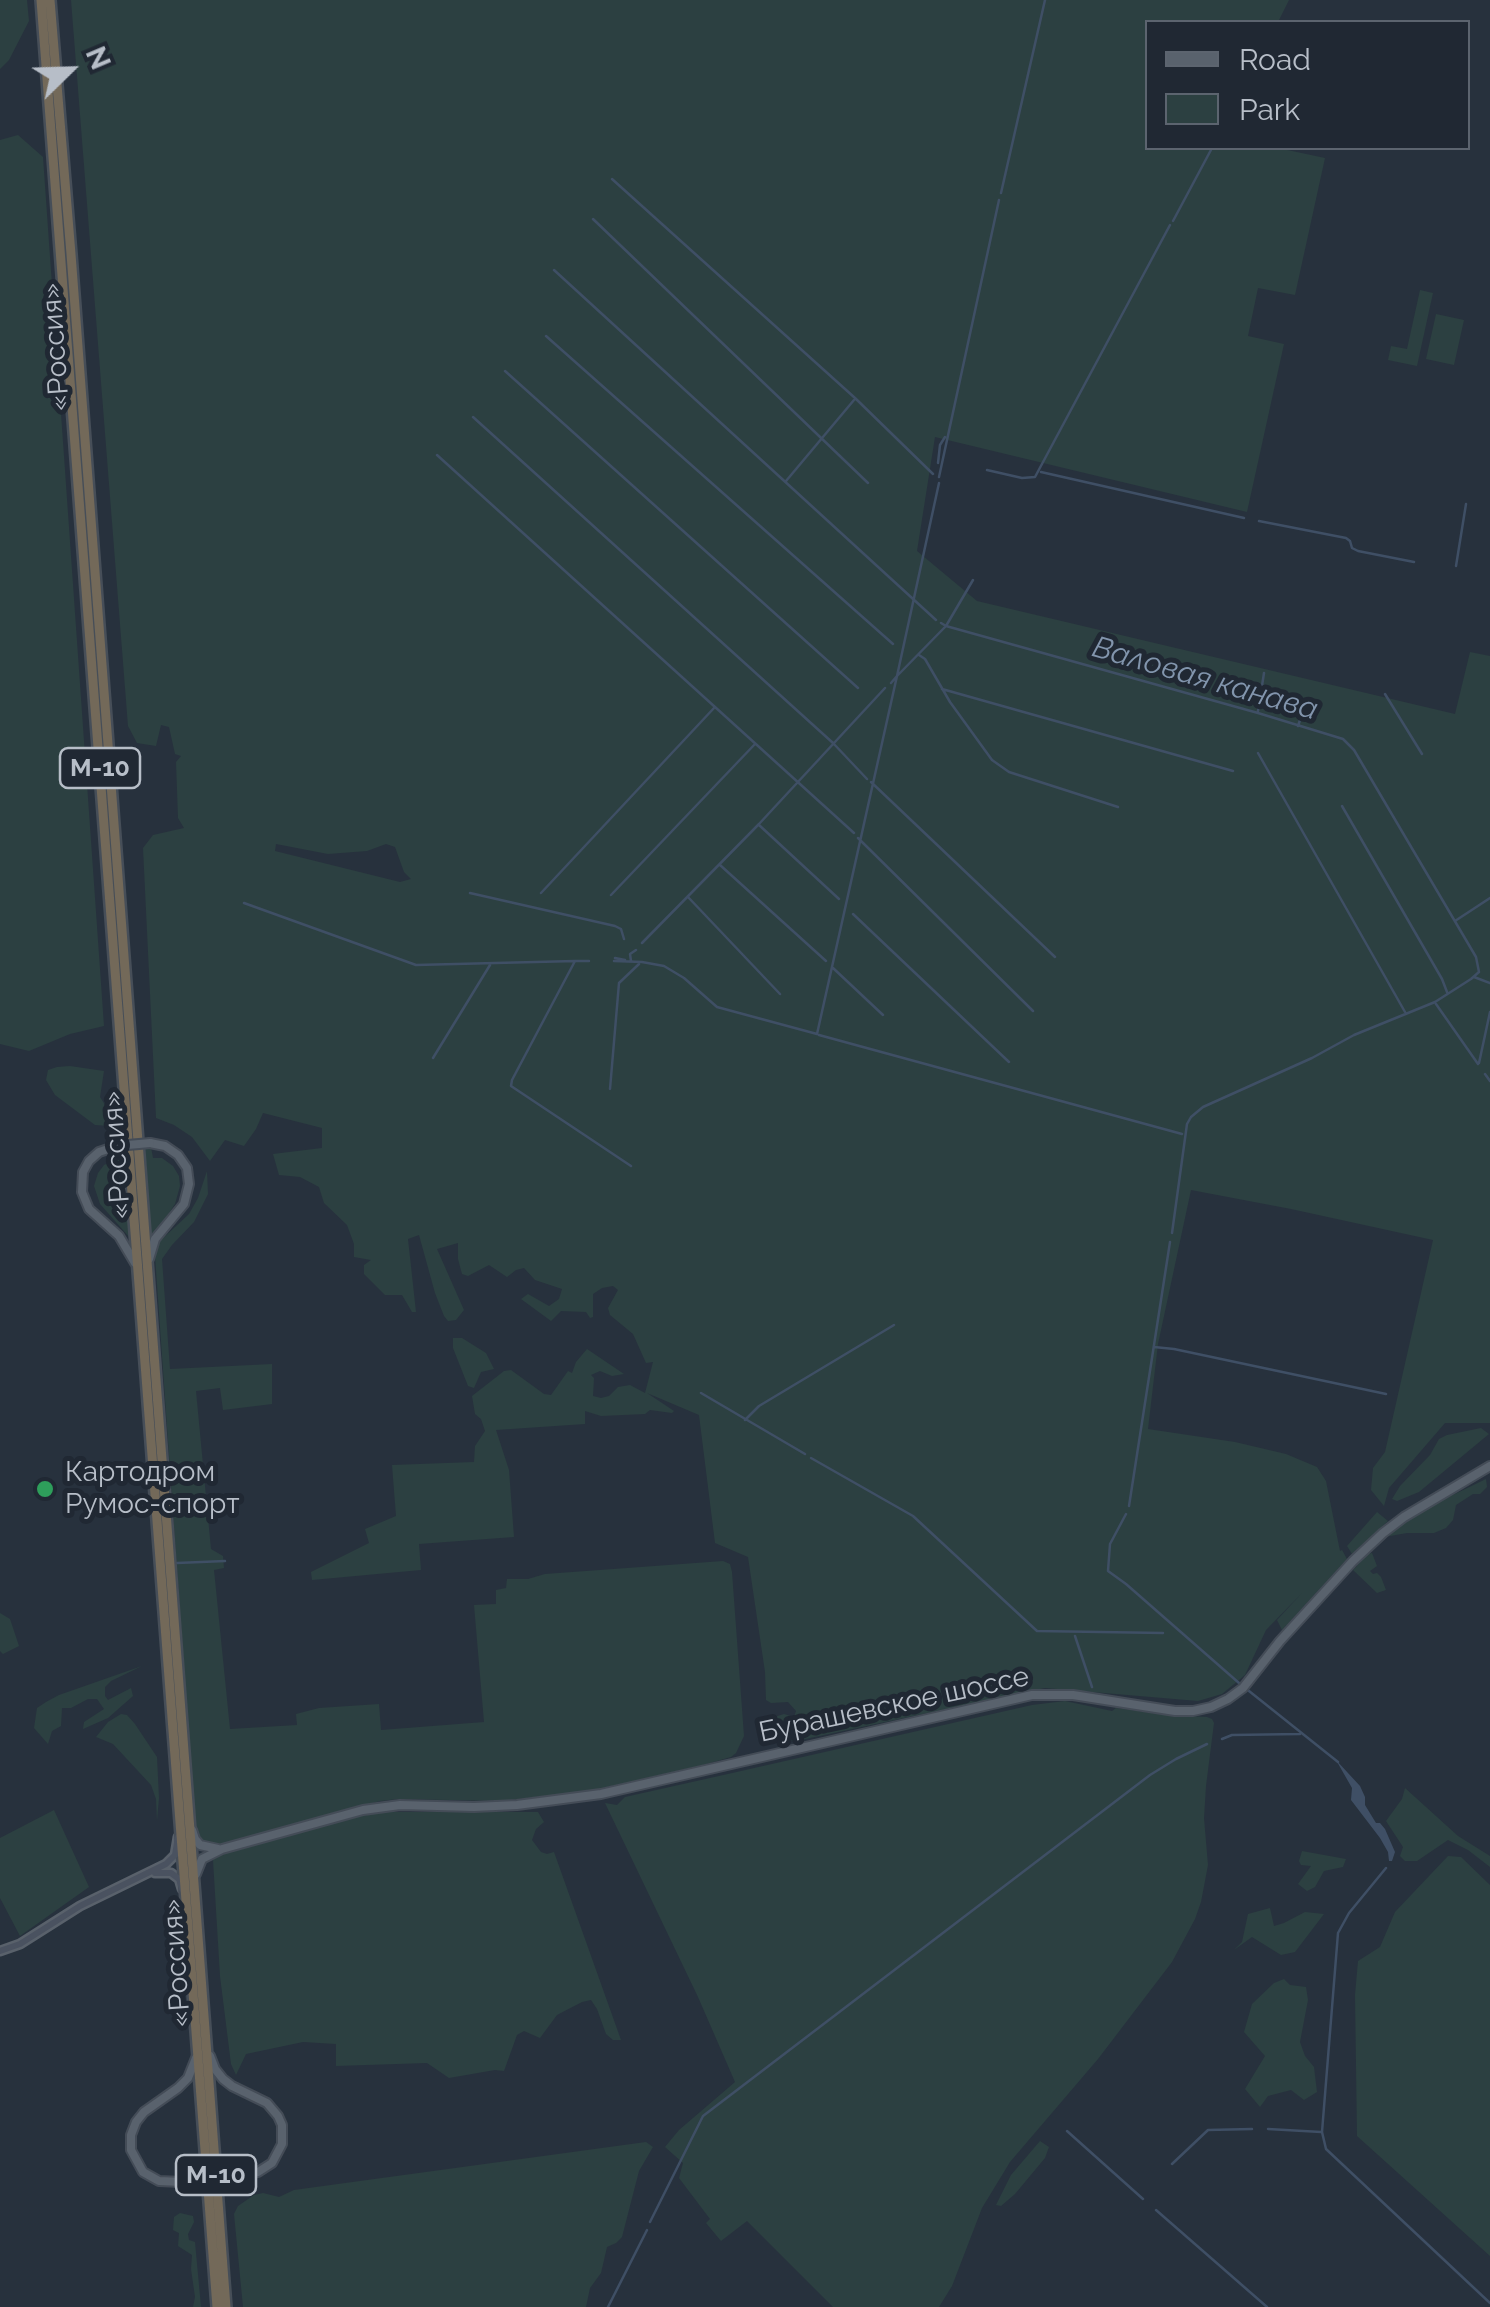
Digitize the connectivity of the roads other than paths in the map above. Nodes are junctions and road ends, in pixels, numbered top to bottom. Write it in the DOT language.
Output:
graph roads {
  1 [pos="42,0"];
  2 [pos="50,0"];
  3 [pos="149,1273"];
  4 [pos="139,1282"];
  5 [pos="1490,1466"];
  6 [pos="184,1821"];
  7 [pos="222,1848"];
  8 [pos="144,1876"];
  9 [pos="194,1886"];
  10 [pos="187,1906"];
  11 [pos="0,1951"];
  12 [pos="201,2043"];
  13 [pos="217,2307"];
  14 [pos="226,2307"];
  1 -- 4 [label="highway, «Россия» / М-10"];
  2 -- 3 [label="highway, «Россия» / М-10"];
  3 -- 4 [label="main road, bridge"];
  3 -- 6 [label="highway, «Россия» / М-10"];
  4 -- 6 [label="highway, «Россия» / М-10"];
  5 -- 7 [label="main road, Бурашевское шоссе"];
  6 -- 7 [label="main road"];
  6 -- 8 [label="main road"];
  6 -- 9 [label="highway, «Россия» / М-10"];
  6 -- 10 [label="highway, «Россия» / М-10"];
  7 -- 9 [label="main road"];
  8 -- 10 [label="main road"];
  8 -- 11 [label="main road"];
  9 -- 12 [label="highway, «Россия» / М-10"];
  10 -- 12 [label="highway, «Россия» / М-10"];
  12 -- 12 [label="main road, bridge"];
  12 -- 13 [label="highway, «Россия» / М-10"];
  12 -- 14 [label="highway, «Россия» / М-10"];
}
